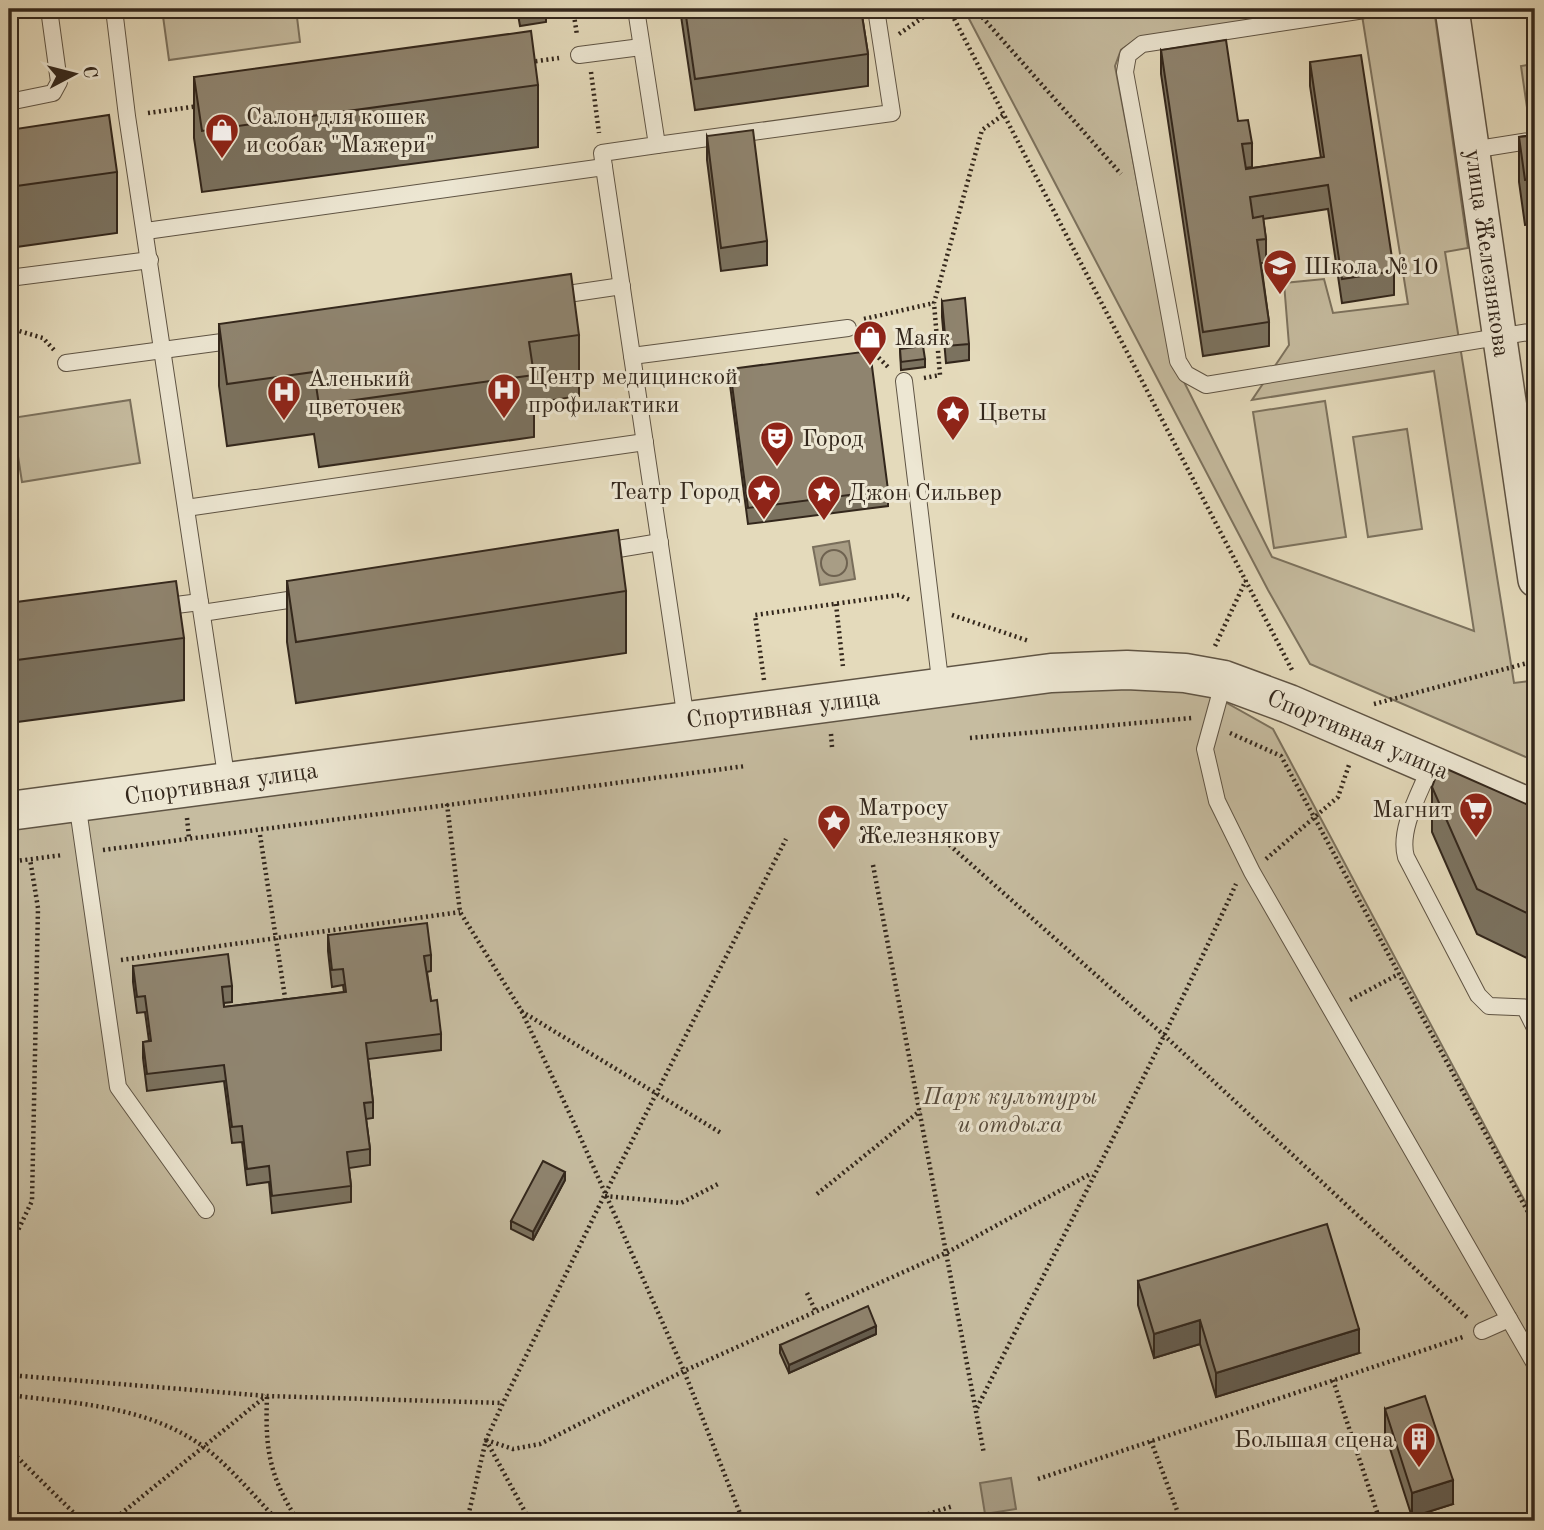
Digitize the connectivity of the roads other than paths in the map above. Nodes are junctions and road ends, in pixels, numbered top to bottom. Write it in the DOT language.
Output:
graph roads {
  1 [pos="49,9"];
  2 [pos="114,9"];
  3 [pos="636,9"];
  4 [pos="876,9"];
  5 [pos="1371,9"];
  6 [pos="1452,9"];
  7 [pos="641,47"];
  8 [pos="584,54"];
  9 [pos="9,102"];
  10 [pos="1535,141"];
  11 [pos="657,145"];
  12 [pos="1472,150"];
  13 [pos="603,160"];
  14 [pos="146,231"];
  15 [pos="150,260"];
  16 [pos="9,278"];
  17 [pos="622,286"];
  18 [pos="541,298"];
  19 [pos="848,328"];
  20 [pos="1535,331"];
  21 [pos="1500,336"];
  22 [pos="258,337"];
  23 [pos="163,350"];
  24 [pos="632,356"];
  25 [pos="66,363"];
  26 [pos="904,381"];
  27 [pos="645,442"];
  28 [pos="1530,500"];
  29 [pos="186,508"];
  30 [pos="660,542"];
  31 [pos="579,555"];
  32 [pos="1535,580"];
  33 [pos="323,594"];
  34 [pos="201,607"];
  35 [pos="146,609"];
  36 [pos="1218,665"];
  37 [pos="941,688"];
  38 [pos="686,720"];
  39 [pos="1431,765"];
  40 [pos="227,782"];
  41 [pos="77,802"];
  42 [pos="1535,810"];
  43 [pos="9,811"];
  44 [pos="1530,1008"];
  45 [pos="1535,1028"];
  46 [pos="206,1210"];
  47 [pos="1509,1319"];
  48 [pos="1482,1331"];
  49 [pos="1535,1364"];
  1 -- 9 [label="lane"];
  2 -- 14 [label="lane"];
  3 -- 7 [label="lane"];
  4 -- 11 [label="lane"];
  5 -- 21 [label="lane"];
  6 -- 12 [label="street, улица Железнякова"];
  7 -- 8 [label="lane"];
  7 -- 11 [label="lane"];
  10 -- 12 [label="lane"];
  11 -- 13 [label="lane"];
  12 -- 21 [label="street, улица Железнякова"];
  13 -- 14 [label="lane"];
  13 -- 17 [label="lane"];
  14 -- 15 [label="lane"];
  15 -- 16 [label="lane"];
  15 -- 23 [label="lane"];
  17 -- 18 [label="lane"];
  17 -- 24 [label="lane"];
  19 -- 24 [label="lane"];
  20 -- 21 [label="lane"];
  21 -- 28 [label="street, улица Железнякова"];
  22 -- 23 [label="lane"];
  23 -- 25 [label="lane"];
  23 -- 29 [label="lane"];
  24 -- 27 [label="lane"];
  26 -- 37 [label="lane"];
  27 -- 29 [label="lane"];
  27 -- 30 [label="lane"];
  28 -- 32 [label="street, улица Железнякова"];
  29 -- 34 [label="lane"];
  30 -- 31 [label="lane"];
  30 -- 38 [label="lane"];
  33 -- 34 [label="lane"];
  34 -- 35 [label="lane"];
  34 -- 40 [label="lane"];
  36 -- 37 [label="street, Спортивная улица"];
  36 -- 39 [label="street, Спортивная улица"];
  36 -- 47 [label="lane"];
  37 -- 38 [label="street, Спортивная улица"];
  38 -- 40 [label="street, Спортивная улица"];
  39 -- 42 [label="street, Спортивная улица"];
  39 -- 44 [label="lane"];
  40 -- 41 [label="street, Спортивная улица"];
  41 -- 43 [label="street, Спортивная улица"];
  41 -- 46 [label="lane"];
  44 -- 45 [label="lane"];
  47 -- 48 [label="lane"];
  47 -- 49 [label="lane"];
}
